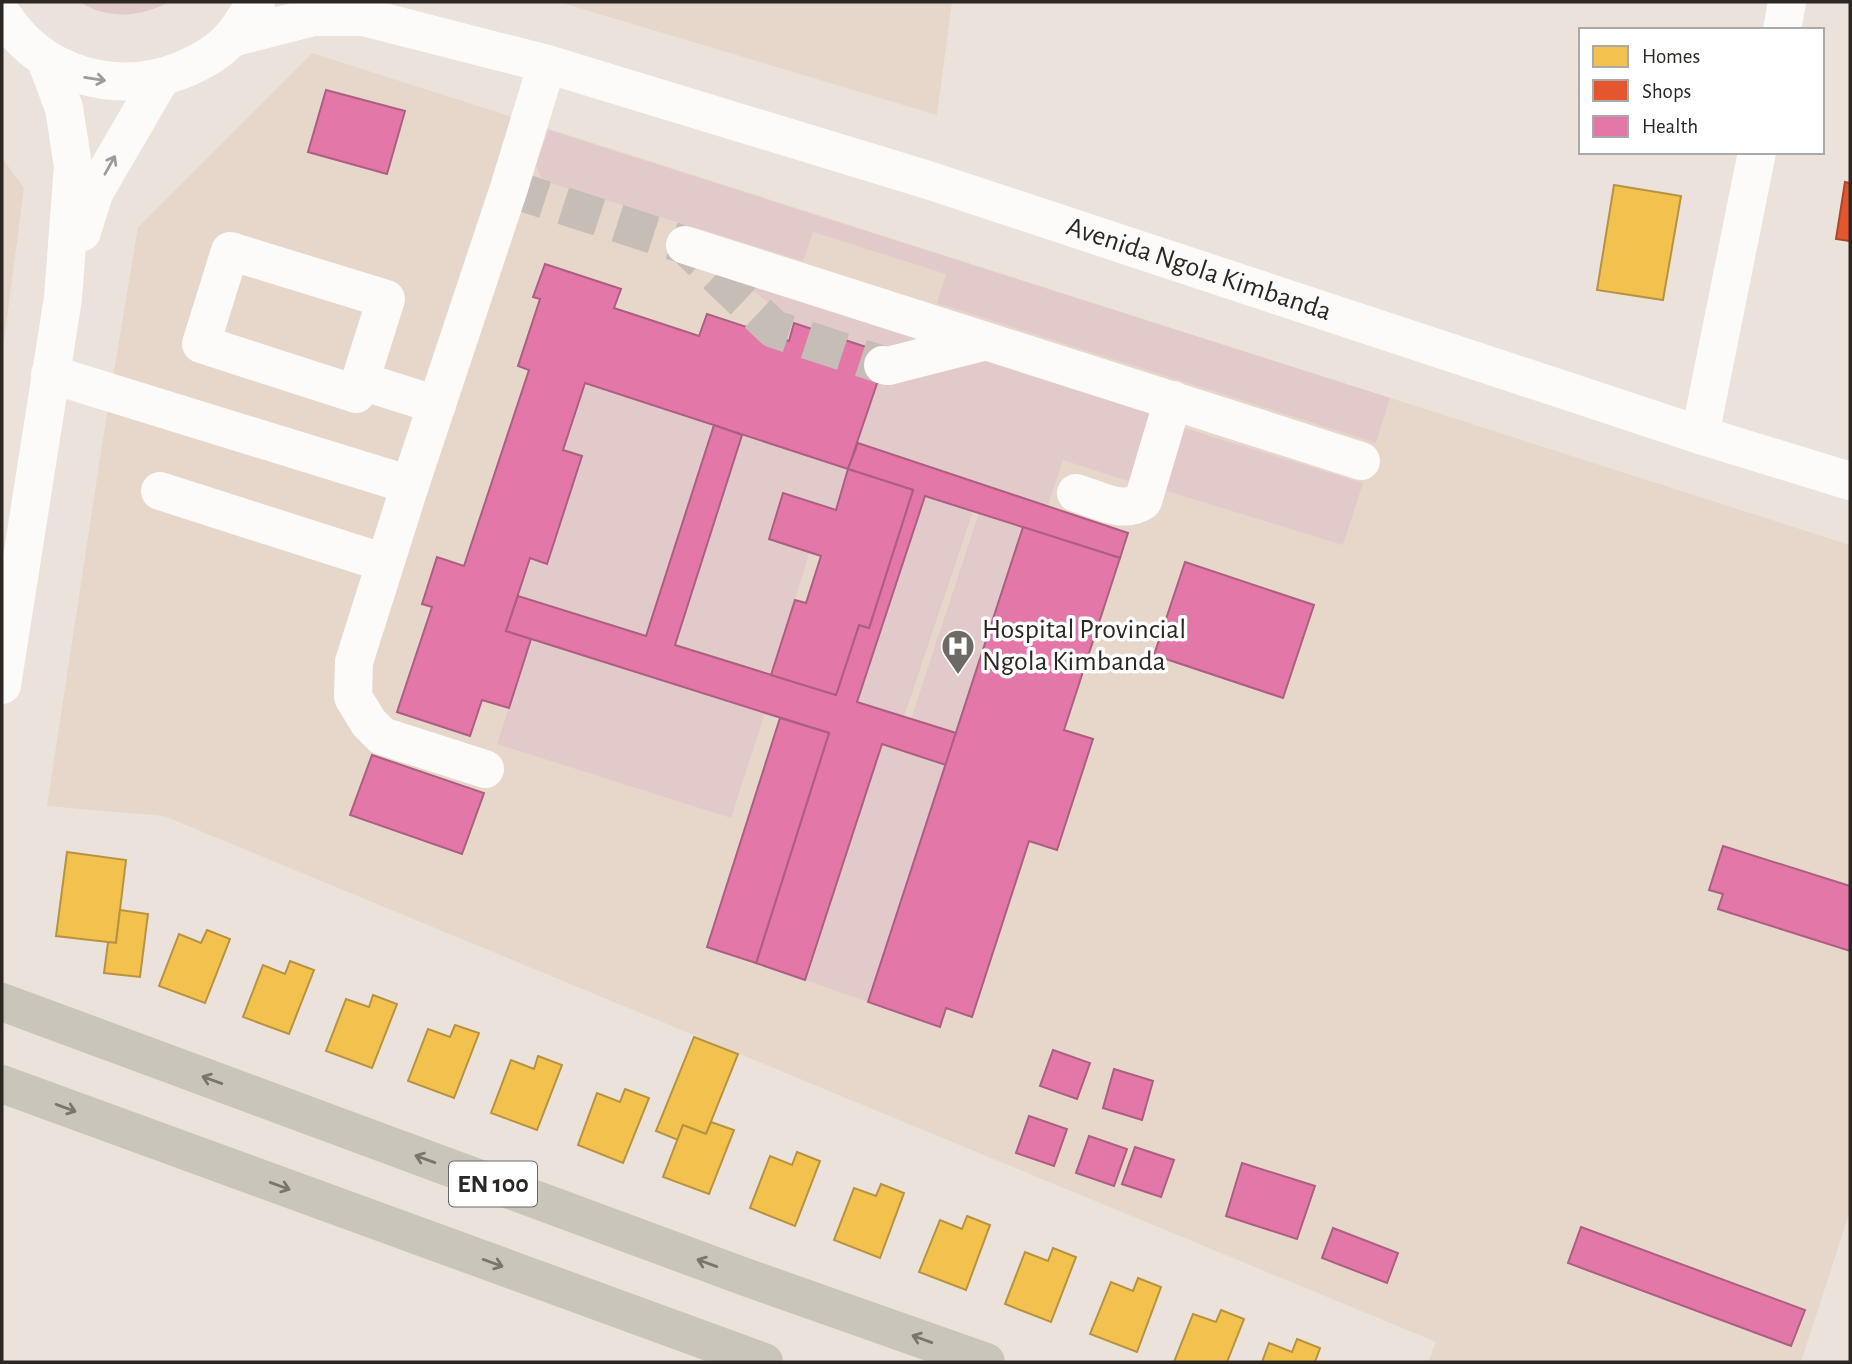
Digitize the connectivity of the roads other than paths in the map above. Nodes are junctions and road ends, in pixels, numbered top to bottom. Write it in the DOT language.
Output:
graph roads {
  1 [pos="256,2"];
  2 [pos="394,2"];
  3 [pos="1787,2"];
  4 [pos="2,14"];
  5 [pos="1782,28"];
  6 [pos="231,38"];
  7 [pos="46,60"];
  8 [pos="547,64"];
  9 [pos="161,78"];
  10 [pos="1757,154"];
  11 [pos="685,245"];
  12 [pos="63,298"];
  13 [pos="986,341"];
  14 [pos="883,365"];
  15 [pos="50,374"];
  16 [pos="361,380"];
  17 [pos="1173,400"];
  18 [pos="437,405"];
  19 [pos="1700,435"];
  20 [pos="1361,460"];
  21 [pos="1850,481"];
  22 [pos="410,485"];
  23 [pos="160,491"];
  24 [pos="1076,493"];
  25 [pos="385,563"];
  26 [pos="2,685"];
  27 [pos="485,769"];
  28 [pos="2,1002"];
  29 [pos="2,1084"];
  30 [pos="764,1362"];
  31 [pos="986,1362"];
  1 -- 6 [label="street"];
  2 -- 8 [label="street"];
  3 -- 5 [label="street"];
  4 -- 7 [label="street"];
  6 -- 8 [label="street"];
  6 -- 9 [label="street"];
  7 -- 9 [label="street, one-way"];
  7 -- 12 [label="street"];
  8 -- 18 [label="street"];
  8 -- 19 [label="street, Avenida Ngola Kimbanda"];
  12 -- 9 [label="street, one-way"];
  10 -- 19 [label="street"];
  11 -- 13 [label="street"];
  12 -- 15 [label="street"];
  13 -- 14 [label="street"];
  13 -- 17 [label="street"];
  15 -- 22 [label="street"];
  15 -- 26 [label="street"];
  16 -- 16 [label="street"];
  16 -- 18 [label="street"];
  17 -- 20 [label="street"];
  17 -- 24 [label="street"];
  18 -- 22 [label="street"];
  19 -- 21 [label="street, Avenida Ngola Kimbanda"];
  22 -- 25 [label="street"];
  23 -- 25 [label="street"];
  25 -- 27 [label="street"];
  31 -- 28 [label="main road, EN 100, one-way"];
  29 -- 30 [label="main road, EN 100, one-way"];
}
